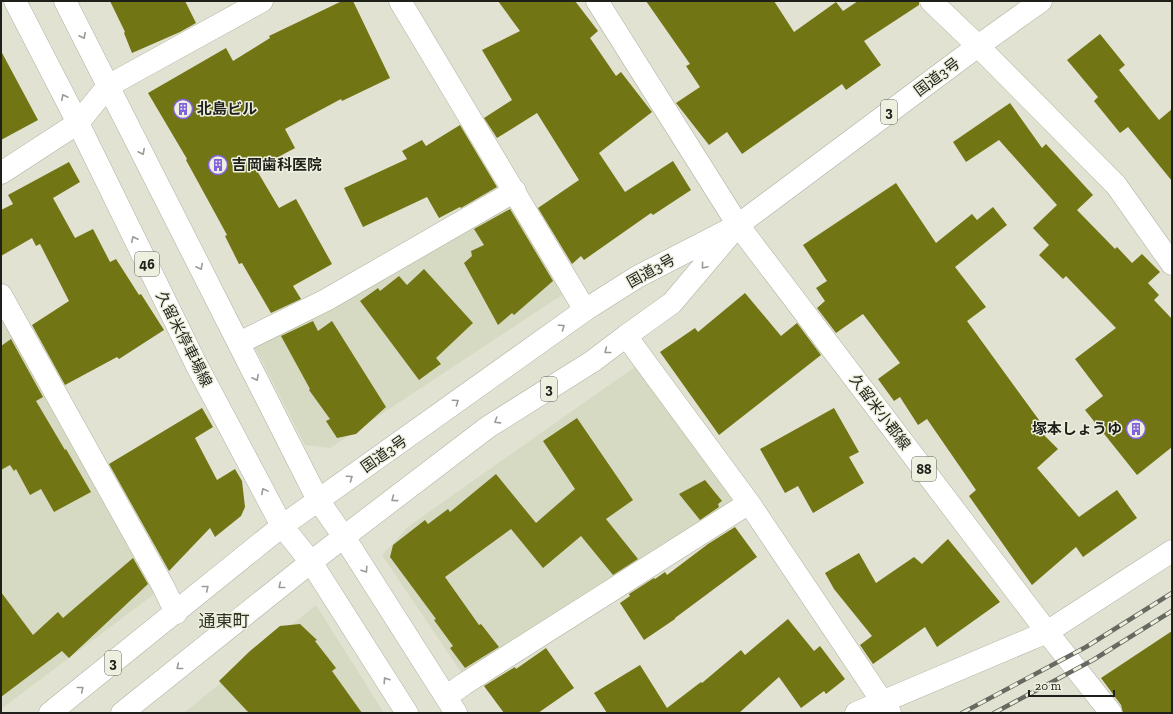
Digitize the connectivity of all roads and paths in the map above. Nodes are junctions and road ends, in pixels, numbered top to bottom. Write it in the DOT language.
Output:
graph roads {
  1 [pos="15,1"];
  2 [pos="65,1"];
  3 [pos="262,1"];
  4 [pos="400,1"];
  5 [pos="597,1"];
  6 [pos="931,1"];
  7 [pos="1041,1"];
  8 [pos="978,46"];
  9 [pos="108,86"];
  10 [pos="78,123"];
  11 [pos="1,173"];
  12 [pos="515,191"];
  13 [pos="738,225"];
  14 [pos="1172,264"];
  15 [pos="1,295"];
  16 [pos="585,310"];
  17 [pos="626,336"];
  18 [pos="239,343"];
  19 [pos="318,500"];
  20 [pos="749,503"];
  21 [pos="282,526"];
  22 [pos="344,537"];
  23 [pos="1172,551"];
  24 [pos="311,562"];
  25 [pos="176,613"];
  26 [pos="1048,632"];
  27 [pos="451,705"];
  28 [pos="887,708"];
  29 [pos="50,713"];
  30 [pos="122,713"];
  31 [pos="407,713"];
  32 [pos="856,713"];
  33 [pos="1111,713"];
  10 -- 1 [label="main road, 久留米停車場線 / 46, one-way"];
  2 -- 9 [label="main road, one-way"];
  3 -- 9 [label="main road"];
  4 -- 12 [label="main road"];
  5 -- 13 [label="main road, 久留米小郡線"];
  6 -- 8 [label="main road"];
  7 -- 8 [label="main road, 国道3号 / 3"];
  8 -- 13 [label="main road, 国道3号 / 3"];
  8 -- 14 [label="main road"];
  9 -- 10 [label="main road"];
  9 -- 18 [label="main road, one-way"];
  10 -- 11 [label="main road"];
  21 -- 10 [label="main road, 久留米停車場線 / 46, one-way"];
  12 -- 16 [label="main road"];
  12 -- 18 [label="main road"];
  13 -- 16 [label="main road, 国道3号 / 3"];
  13 -- 17 [label="main road, 国道3号 / 3, one-way"];
  13 -- 26 [label="main road, 久留米小郡線 / 88"];
  15 -- 25 [label="main road"];
  19 -- 16 [label="main road, 国道3号 / 3, one-way"];
  17 -- 20 [label="main road"];
  17 -- 22 [label="main road, 国道3号 / 3, one-way"];
  18 -- 19 [label="main road, one-way"];
  19 -- 21 [label="main road, 国道3号 / 3"];
  19 -- 22 [label="main road"];
  20 -- 27 [label="main road"];
  20 -- 28 [label="main road"];
  21 -- 24 [label="main road, 久留米停車場線 / 46"];
  25 -- 21 [label="main road, 国道3号 / 3, one-way"];
  22 -- 24 [label="main road, 国道3号 / 3"];
  22 -- 27 [label="main road, one-way"];
  23 -- 26 [label="main road"];
  24 -- 30 [label="main road, 国道3号 / 3, one-way"];
  31 -- 24 [label="main road, 久留米停車場線, one-way"];
  29 -- 25 [label="main road, 国道3号 / 3, one-way"];
  26 -- 28 [label="main road"];
  26 -- 33 [label="main road, 久留米小郡線 / 88"];
  28 -- 32 [label="main road"];
}
